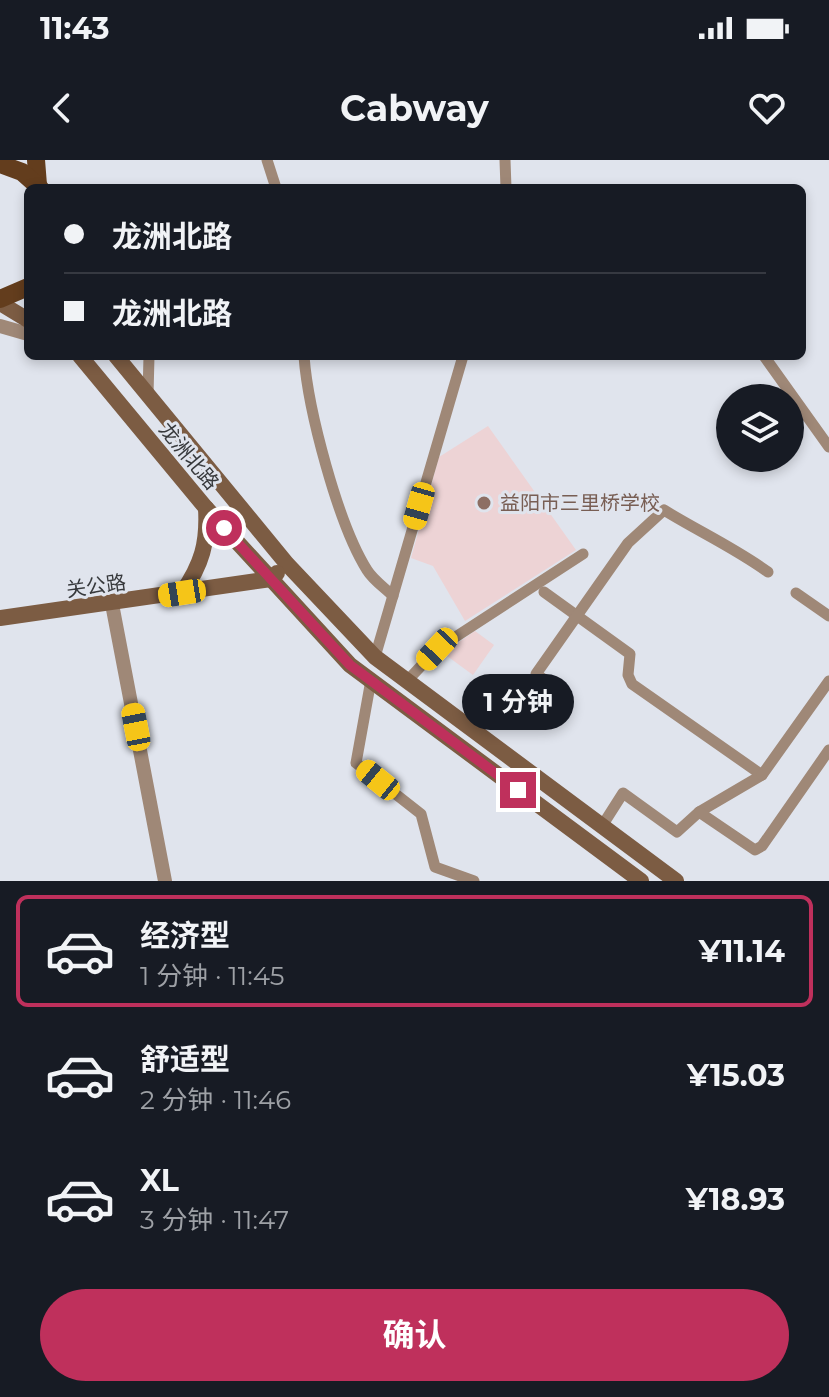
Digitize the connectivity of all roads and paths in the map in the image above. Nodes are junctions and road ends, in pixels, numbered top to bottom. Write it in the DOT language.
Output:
graph roads {
  1 [pos="36,160"];
  2 [pos="267,160"];
  3 [pos="505,160"];
  4 [pos="0,164"];
  5 [pos="37,184"];
  6 [pos="39,184"];
  7 [pos="275,184"];
  8 [pos="506,184"];
  9 [pos="24,289"];
  10 [pos="0,301"];
  11 [pos="24,317"];
  12 [pos="0,326"];
  13 [pos="24,333"];
  14 [pos="83,360"];
  15 [pos="119,360"];
  16 [pos="149,360"];
  17 [pos="304,360"];
  18 [pos="462,360"];
  19 [pos="767,360"];
  20 [pos="148,395"];
  21 [pos="829,447"];
  22 [pos="206,508"];
  23 [pos="583,554"];
  24 [pos="287,564"];
  25 [pos="768,572"];
  26 [pos="271,579"];
  27 [pos="544,592"];
  28 [pos="182,593"];
  29 [pos="796,593"];
  30 [pos="393,596"];
  31 [pos="112,604"];
  32 [pos="577,614"];
  33 [pos="829,616"];
  34 [pos="0,618"];
  35 [pos="375,657"];
  36 [pos="371,680"];
  37 [pos="407,681"];
  38 [pos="829,681"];
  39 [pos="554,686"];
  40 [pos="829,750"];
  41 [pos="762,775"];
  42 [pos="699,812"];
  43 [pos="602,826"];
  44 [pos="165,881"];
  45 [pos="474,881"];
  46 [pos="641,881"];
  47 [pos="676,881"];
  1 -- 6 [label="main road"];
  2 -- 7 [label="street"];
  3 -- 8 [label="street"];
  4 -- 5 [label="main road"];
  9 -- 10 [label="main road"];
  10 -- 11 [label="main road"];
  12 -- 13 [label="street"];
  14 -- 22 [label="main road, 龙洲北路"];
  15 -- 20 [label="main road, 龙洲北路"];
  16 -- 20 [label="street"];
  17 -- 30 [label="street"];
  18 -- 30 [label="street"];
  19 -- 21 [label="street"];
  20 -- 24 [label="main road, 龙洲北路"];
  22 -- 26 [label="main road, 龙洲北路"];
  22 -- 28 [label="main road"];
  23 -- 37 [label="street"];
  24 -- 26 [label="main road"];
  24 -- 35 [label="main road, 龙洲北路"];
  25 -- 32 [label="street"];
  26 -- 28 [label="main road, 关公路"];
  26 -- 36 [label="main road, 龙洲北路"];
  27 -- 32 [label="street"];
  28 -- 31 [label="main road, 关公路"];
  29 -- 33 [label="street"];
  30 -- 35 [label="street"];
  31 -- 34 [label="main road, 关公路"];
  31 -- 44 [label="street"];
  32 -- 39 [label="street"];
  32 -- 41 [label="street"];
  35 -- 37 [label="main road, 龙洲北路"];
  36 -- 45 [label="street"];
  36 -- 46 [label="main road, 龙洲北路"];
  37 -- 43 [label="main road, 龙洲北路"];
  38 -- 41 [label="street"];
  40 -- 42 [label="street"];
  41 -- 42 [label="street"];
  42 -- 43 [label="street"];
  43 -- 47 [label="main road, 龙洲北路"];
}
